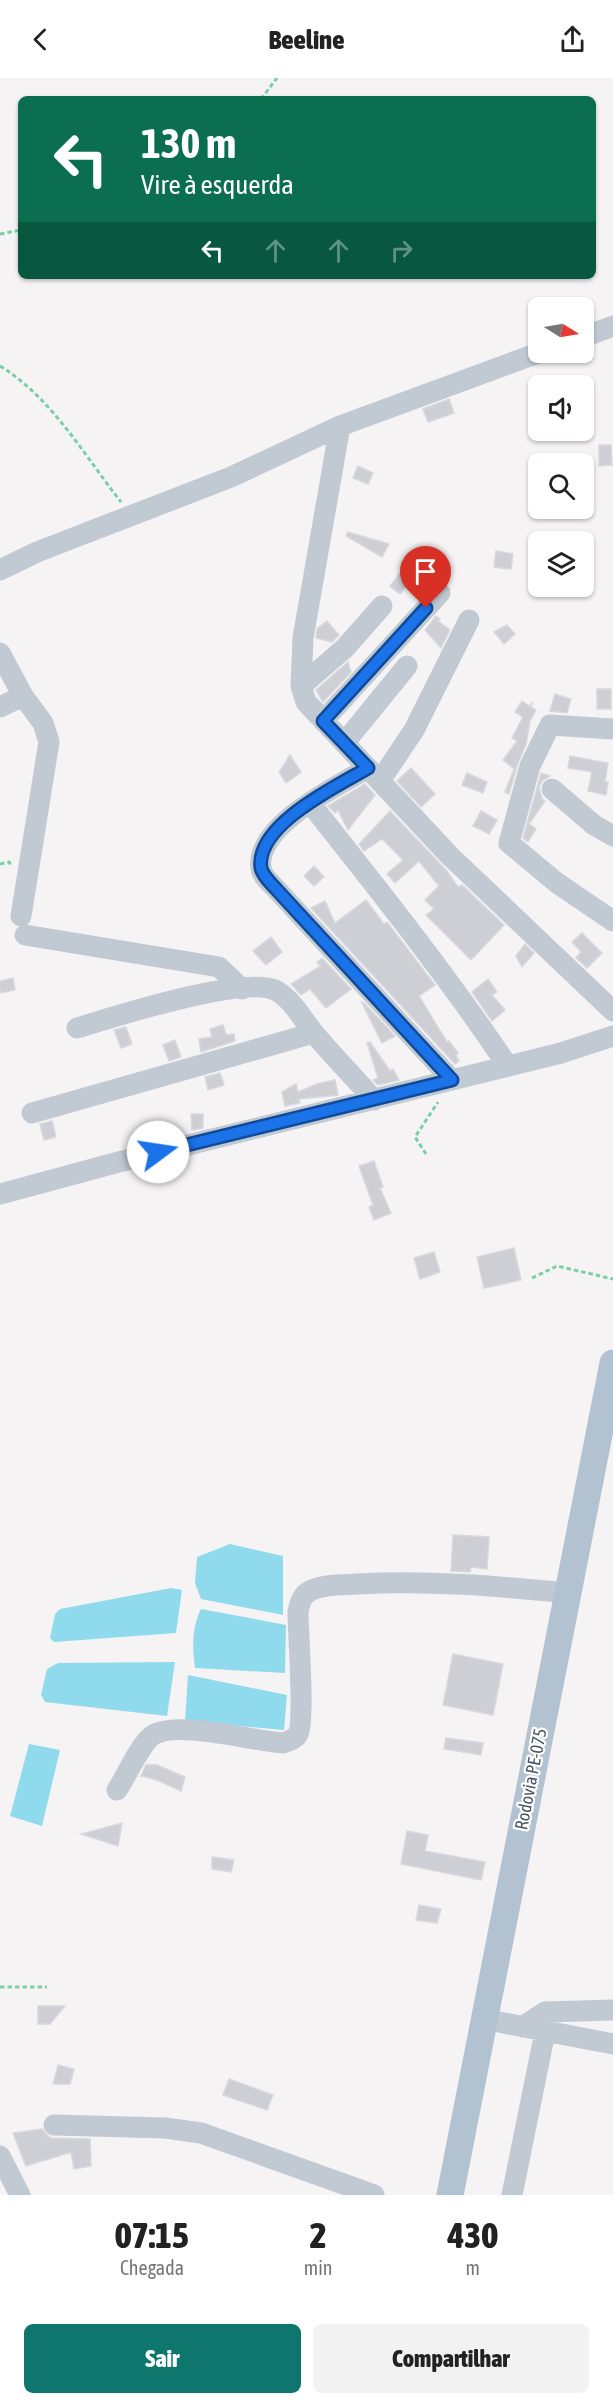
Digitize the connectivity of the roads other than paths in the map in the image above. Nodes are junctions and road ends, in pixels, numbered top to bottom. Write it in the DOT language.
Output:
graph roads {
  1 [pos="613,326"];
  2 [pos="594,333"];
  3 [pos="528,357"];
  4 [pos="340,426"];
  5 [pos="0,570"];
  6 [pos="440,593"];
  7 [pos="382,606"];
  8 [pos="469,620"];
  9 [pos="0,653"];
  10 [pos="407,666"];
  11 [pos="301,686"];
  12 [pos="23,696"];
  13 [pos="0,707"];
  14 [pos="323,721"];
  15 [pos="613,729"];
  16 [pos="345,742"];
  17 [pos="374,774"];
  18 [pos="552,789"];
  19 [pos="310,803"];
  20 [pos="613,836"];
  21 [pos="613,921"];
  22 [pos="242,989"];
  23 [pos="613,1011"];
  24 [pos="77,1028"];
  25 [pos="314,1033"];
  26 [pos="613,1036"];
  27 [pos="507,1065"];
  28 [pos="452,1080"];
  29 [pos="374,1100"];
  30 [pos="32,1113"];
  31 [pos="0,1194"];
  32 [pos="613,1363"];
  33 [pos="568,1593"];
  34 [pos="117,1791"];
  35 [pos="613,2010"];
  36 [pos="483,2019"];
  37 [pos="522,2027"];
  38 [pos="545,2032"];
  39 [pos="613,2044"];
  40 [pos="54,2125"];
  41 [pos="0,2156"];
  42 [pos="20,2195"];
  43 [pos="374,2195"];
  44 [pos="450,2195"];
  45 [pos="512,2195"];
  1 -- 2 [label="street"];
  3 -- 4 [label="street"];
  4 -- 5 [label="street"];
  4 -- 11 [label="street"];
  6 -- 14 [label="street"];
  7 -- 11 [label="street"];
  8 -- 17 [label="street"];
  9 -- 12 [label="street"];
  10 -- 16 [label="street"];
  11 -- 14 [label="street"];
  12 -- 13 [label="street"];
  12 -- 22 [label="street"];
  14 -- 16 [label="street"];
  15 -- 21 [label="street"];
  16 -- 17 [label="street"];
  17 -- 19 [label="street"];
  17 -- 23 [label="street"];
  18 -- 20 [label="street"];
  19 -- 27 [label="street"];
  19 -- 28 [label="street"];
  22 -- 24 [label="street"];
  22 -- 25 [label="street"];
  25 -- 29 [label="street"];
  25 -- 30 [label="street"];
  26 -- 27 [label="street"];
  27 -- 28 [label="street"];
  28 -- 29 [label="street"];
  29 -- 31 [label="street"];
  32 -- 33 [label="main road, Rodovia PE-075"];
  33 -- 34 [label="street"];
  33 -- 36 [label="main road, Rodovia PE-075"];
  35 -- 37 [label="street"];
  36 -- 37 [label="street"];
  36 -- 44 [label="main road, Rodovia PE-075"];
  37 -- 38 [label="street"];
  38 -- 39 [label="street"];
  38 -- 45 [label="street"];
  40 -- 43 [label="street"];
  41 -- 42 [label="street"];
}
